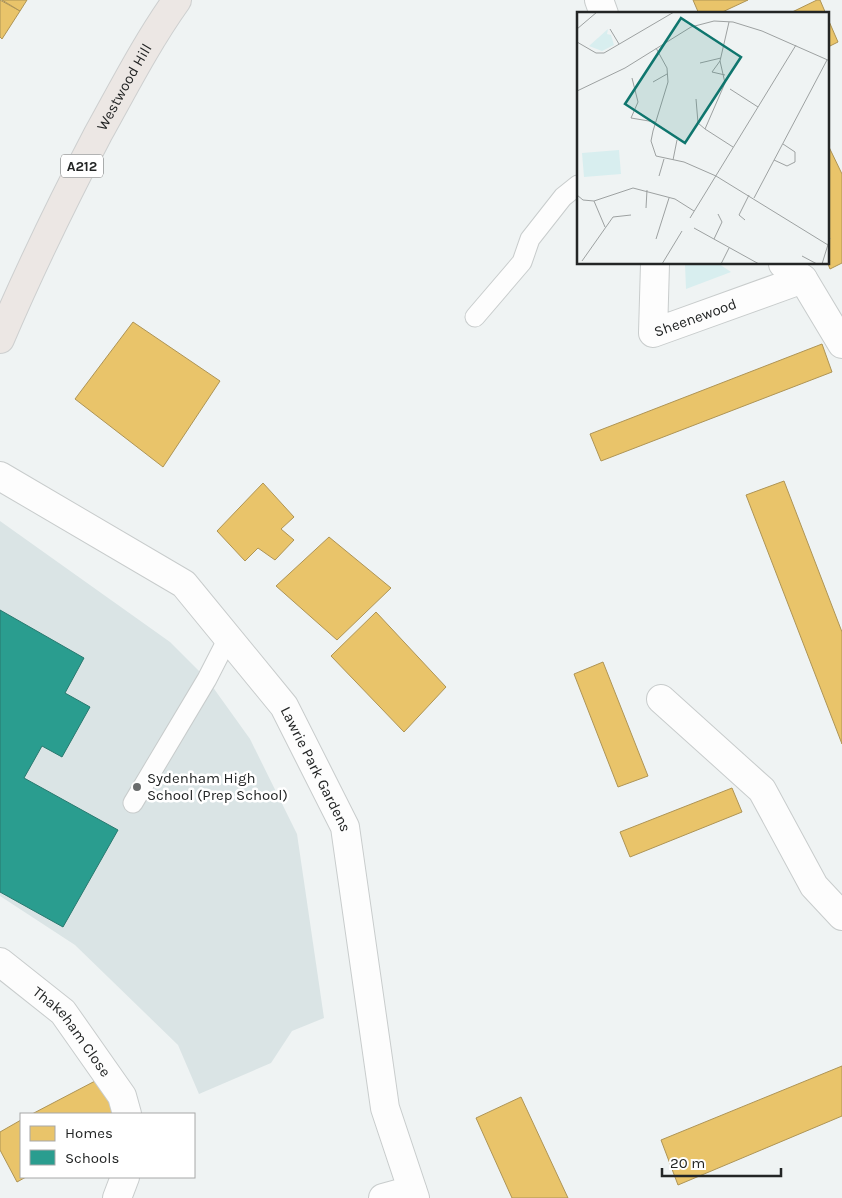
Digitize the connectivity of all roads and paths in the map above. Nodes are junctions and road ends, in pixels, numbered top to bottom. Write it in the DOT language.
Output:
graph roads {
  1 [pos="177,0"];
  2 [pos="599,0"];
  3 [pos="603,12"];
  4 [pos="577,186"];
  5 [pos="655,265"];
  6 [pos="793,271"];
  7 [pos="475,316"];
  8 [pos="0,339"];
  9 [pos="842,344"];
  10 [pos="0,476"];
  11 [pos="228,638"];
  12 [pos="661,699"];
  13 [pos="133,803"];
  14 [pos="842,916"];
  15 [pos="0,962"];
  16 [pos="127,1113"];
  17 [pos="125,1178"];
  18 [pos="413,1194"];
  19 [pos="117,1198"];
  20 [pos="383,1198"];
  1 -- 8 [label="main road, Westwood Hill / A212"];
  2 -- 3 [label="street"];
  4 -- 7 [label="lane"];
  5 -- 6 [label="street, Sheenewood"];
  6 -- 9 [label="street, Sheenewood"];
  10 -- 11 [label="street, Lawrie Park Gardens"];
  11 -- 13 [label="lane"];
  11 -- 18 [label="street, Lawrie Park Gardens"];
  12 -- 14 [label="street"];
  15 -- 16 [label="street, Thakeham Close"];
  17 -- 19 [label="street"];
  18 -- 20 [label="street"];
}
